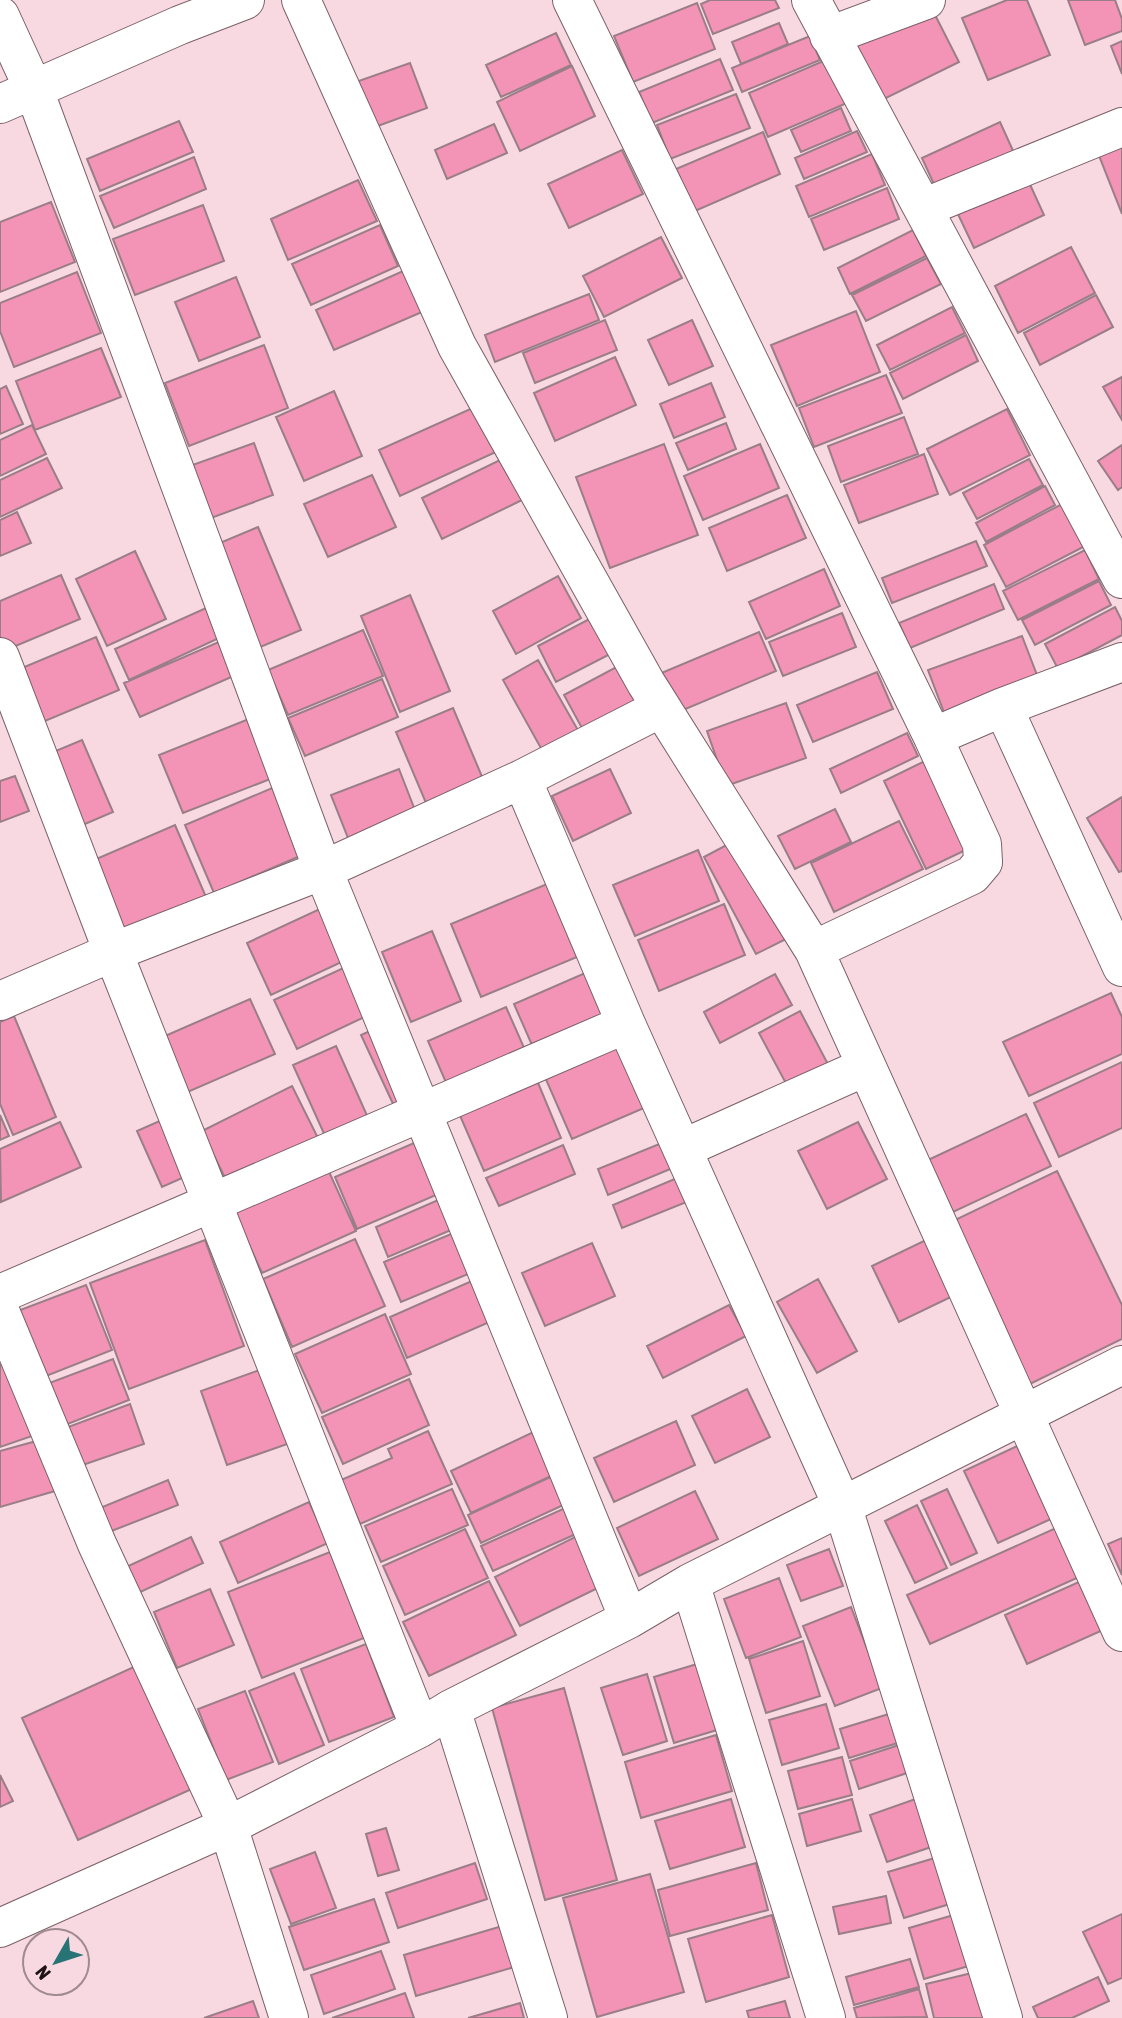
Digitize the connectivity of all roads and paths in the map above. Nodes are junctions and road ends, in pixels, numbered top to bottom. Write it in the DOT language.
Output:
graph roads {
  1 [pos="245,0"];
  2 [pos="302,0"];
  3 [pos="572,0"];
  4 [pos="811,0"];
  5 [pos="926,0"];
  6 [pos="174,12"];
  7 [pos="0,16"];
  8 [pos="829,36"];
  9 [pos="17,97"];
  10 [pos="1122,127"];
  11 [pos="923,208"];
  12 [pos="1122,579"];
  13 [pos="0,657"];
  14 [pos="1122,662"];
  15 [pos="1003,707"];
  16 [pos="662,708"];
  17 [pos="933,737"];
  18 [pos="522,779"];
  19 [pos="323,870"];
  20 [pos="814,950"];
  21 [pos="113,952"];
  22 [pos="1122,967"];
  23 [pos="0,1001"];
  24 [pos="626,1024"];
  25 [pos="866,1067"];
  26 [pos="422,1113"];
  27 [pos="682,1149"];
  28 [pos="213,1204"];
  29 [pos="1,1313"];
  30 [pos="1122,1365"];
  31 [pos="1023,1415"];
  32 [pos="842,1505"];
  33 [pos="690,1583"];
  34 [pos="629,1619"];
  35 [pos="1122,1632"];
  36 [pos="435,1718"];
  37 [pos="228,1826"];
  38 [pos="0,1928"];
  39 [pos="289,2018"];
  40 [pos="548,2018"];
  41 [pos="826,2018"];
  42 [pos="1003,2018"];
  1 -- 6 [label="street"];
  2 -- 16 [label="street"];
  3 -- 17 [label="street"];
  4 -- 8 [label="street"];
  5 -- 8 [label="street"];
  6 -- 9 [label="street"];
  7 -- 9 [label="street"];
  8 -- 11 [label="street"];
  9 -- 19 [label="street"];
  10 -- 11 [label="street"];
  11 -- 12 [label="street"];
  13 -- 21 [label="street"];
  14 -- 15 [label="street"];
  15 -- 17 [label="street"];
  15 -- 22 [label="street"];
  16 -- 18 [label="street"];
  16 -- 20 [label="street"];
  17 -- 20 [label="street"];
  18 -- 19 [label="street"];
  18 -- 24 [label="street"];
  19 -- 21 [label="street"];
  19 -- 26 [label="street"];
  20 -- 25 [label="street"];
  21 -- 23 [label="street"];
  21 -- 28 [label="street"];
  24 -- 26 [label="street"];
  24 -- 27 [label="street"];
  25 -- 27 [label="street"];
  25 -- 31 [label="street"];
  26 -- 28 [label="street"];
  26 -- 34 [label="street"];
  27 -- 32 [label="street"];
  28 -- 29 [label="street"];
  28 -- 36 [label="street"];
  29 -- 37 [label="street"];
  30 -- 31 [label="street"];
  31 -- 32 [label="street"];
  31 -- 35 [label="street"];
  32 -- 33 [label="street"];
  32 -- 42 [label="street"];
  33 -- 34 [label="street"];
  33 -- 41 [label="street"];
  34 -- 36 [label="street"];
  36 -- 37 [label="street"];
  36 -- 40 [label="street"];
  37 -- 38 [label="street"];
  37 -- 39 [label="street"];
}
